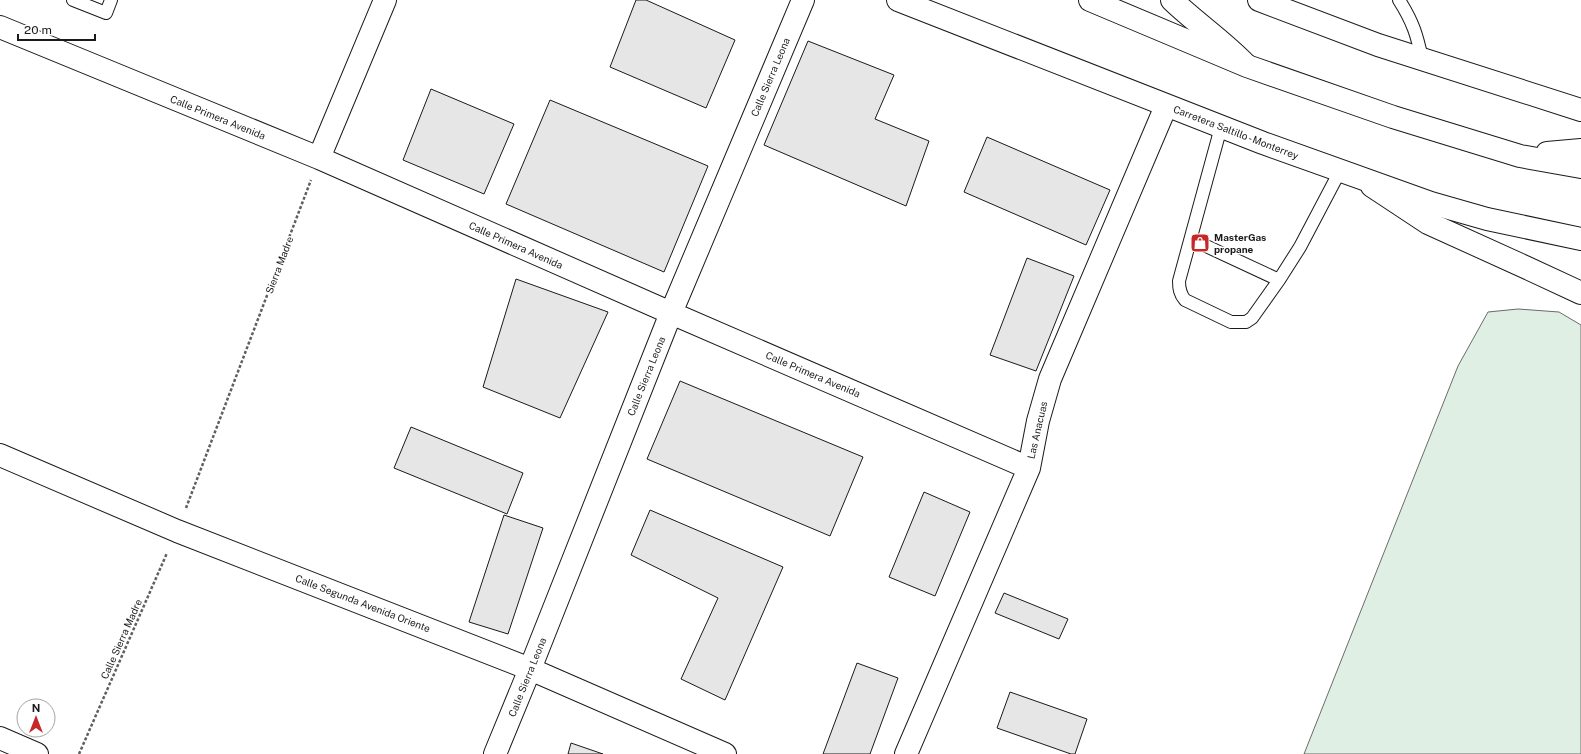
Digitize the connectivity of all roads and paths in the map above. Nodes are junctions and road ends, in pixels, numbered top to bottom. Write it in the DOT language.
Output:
graph roads {
  1 [pos="73,0"];
  2 [pos="111,0"];
  3 [pos="385,0"];
  4 [pos="803,0"];
  5 [pos="898,0"];
  6 [pos="1090,0"];
  7 [pos="1172,0"];
  8 [pos="1259,0"];
  9 [pos="1399,0"];
  10 [pos="0,27"];
  11 [pos="1422,60"];
  12 [pos="1247,66"];
  13 [pos="1166,106"];
  14 [pos="1581,110"];
  15 [pos="1221,127"];
  16 [pos="1581,150"];
  17 [pos="1520,156"];
  18 [pos="319,158"];
  19 [pos="1581,167"];
  20 [pos="1350,174"];
  21 [pos="1191,239"];
  22 [pos="1581,239"];
  23 [pos="1279,280"];
  24 [pos="1581,293"];
  25 [pos="671,313"];
  26 [pos="0,455"];
  27 [pos="1029,468"];
  28 [pos="177,531"];
  29 [pos="530,669"];
  30 [pos="0,738"];
  31 [pos="37,754"];
  32 [pos="79,754"];
  33 [pos="495,754"];
  34 [pos="725,754"];
  35 [pos="906,754"];
  1 -- 2 [label="lane"];
  3 -- 18 [label="street"];
  4 -- 25 [label="street, Calle Sierra Leona"];
  5 -- 13 [label="street, Carretera Saltillo - Monterrey"];
  6 -- 12 [label="street"];
  7 -- 12 [label="street"];
  8 -- 11 [label="street"];
  9 -- 11 [label="lane"];
  10 -- 18 [label="street, Calle Primera Avenida"];
  11 -- 14 [label="street"];
  12 -- 17 [label="street"];
  13 -- 15 [label="street, Carretera Saltillo - Monterrey"];
  13 -- 27 [label="street, Las Anacuas"];
  15 -- 20 [label="street, Carretera Saltillo - Monterrey"];
  15 -- 21 [label="lane"];
  16 -- 17 [label="street"];
  17 -- 19 [label="street"];
  18 -- 25 [label="street, Calle Primera Avenida"];
  18 -- 28 [label="path, Sierra Madre"];
  20 -- 22 [label="street, Carretera Saltillo - Monterrey"];
  20 -- 23 [label="lane"];
  20 -- 24 [label="street"];
  21 -- 23 [label="lane"];
  21 -- 23 [label="lane"];
  25 -- 27 [label="street, Calle Primera Avenida"];
  25 -- 29 [label="street, Calle Sierra Leona"];
  26 -- 28 [label="street, Calle Segunda Avenida Oriente"];
  27 -- 35 [label="street, Las Anacuas"];
  28 -- 29 [label="street, Calle Segunda Avenida Oriente"];
  28 -- 32 [label="path, Calle Sierra Madre"];
  29 -- 33 [label="street, Calle Sierra Leona"];
  29 -- 34 [label="street, Calle Segunda Avenida Oriente"];
  30 -- 31 [label="street"];
}
